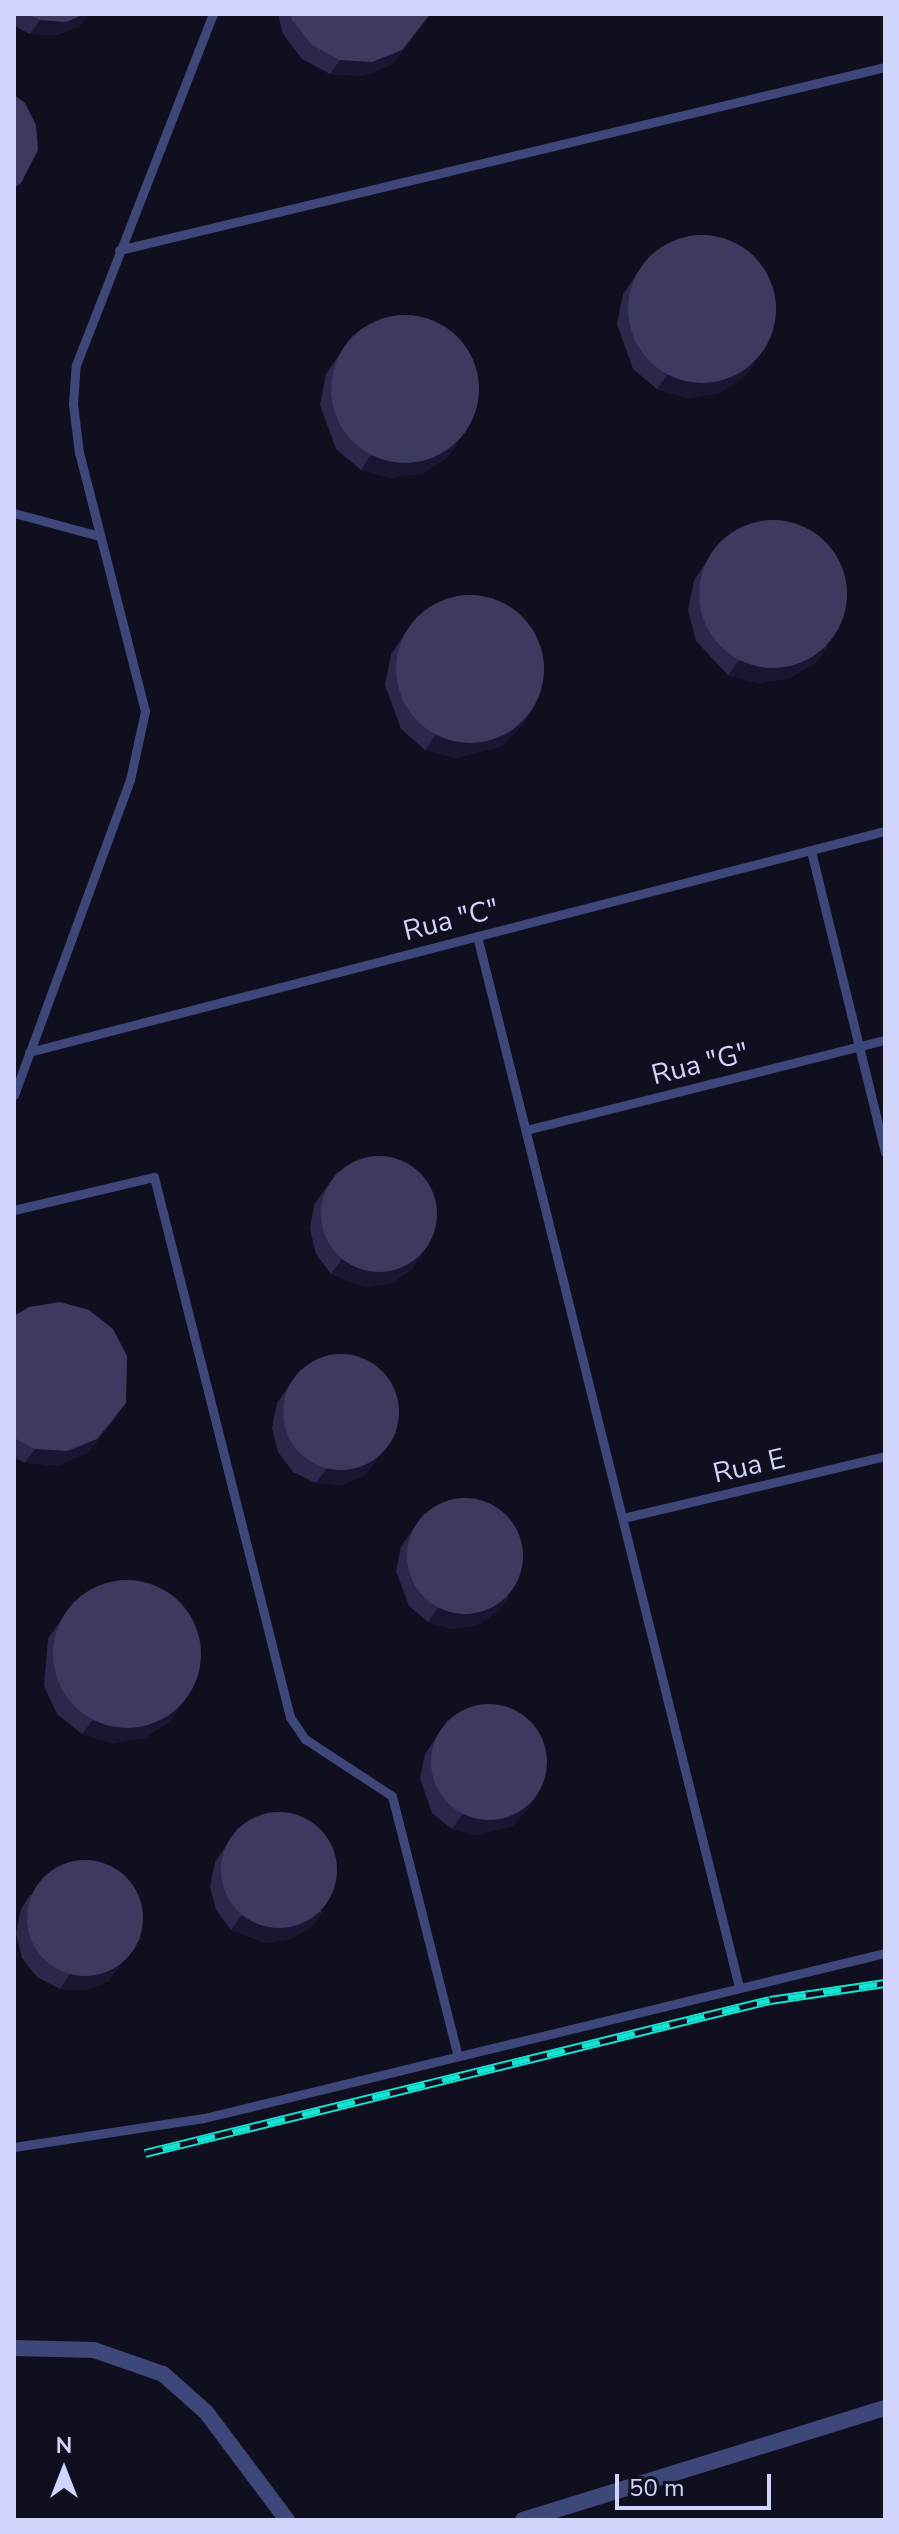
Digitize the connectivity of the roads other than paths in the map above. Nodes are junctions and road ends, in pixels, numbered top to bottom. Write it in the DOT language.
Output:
graph roads {
  1 [pos="213,14"];
  2 [pos="885,67"];
  3 [pos="119,250"];
  4 [pos="14,513"];
  5 [pos="99,536"];
  6 [pos="885,831"];
  7 [pos="811,851"];
  8 [pos="477,936"];
  9 [pos="885,1040"];
  10 [pos="859,1047"];
  11 [pos="29,1052"];
  12 [pos="14,1095"];
  13 [pos="526,1130"];
  14 [pos="885,1152"];
  15 [pos="14,1210"];
  16 [pos="885,1456"];
  17 [pos="623,1518"];
  18 [pos="885,1953"];
  19 [pos="739,1987"];
  20 [pos="457,2053"];
  21 [pos="14,2147"];
  22 [pos="14,2348"];
  23 [pos="885,2408"];
  24 [pos="527,2519"];
  25 [pos="287,2520"];
  1 -- 3 [label="lane"];
  2 -- 3 [label="lane"];
  3 -- 5 [label="lane"];
  4 -- 5 [label="lane"];
  5 -- 11 [label="lane"];
  6 -- 7 [label="lane, Rua \"C\""];
  7 -- 8 [label="lane, Rua \"C\""];
  7 -- 10 [label="lane"];
  8 -- 11 [label="lane, Rua \"C\""];
  8 -- 13 [label="lane"];
  9 -- 10 [label="lane, Rua \"G\""];
  10 -- 13 [label="lane, Rua \"G\""];
  10 -- 14 [label="lane"];
  11 -- 12 [label="lane"];
  13 -- 17 [label="lane"];
  15 -- 20 [label="lane"];
  16 -- 17 [label="lane, Rua E"];
  17 -- 19 [label="lane"];
  18 -- 19 [label="lane"];
  19 -- 20 [label="lane"];
  20 -- 21 [label="lane"];
  22 -- 25 [label="street"];
  23 -- 24 [label="street"];
}
